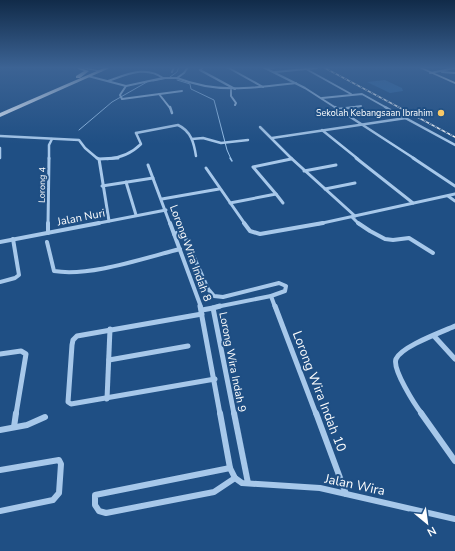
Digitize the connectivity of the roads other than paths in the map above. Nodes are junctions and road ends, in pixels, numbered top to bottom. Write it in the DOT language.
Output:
graph roads {
  1 [pos="42,93"];
  2 [pos="50,93"];
  3 [pos="123,93"];
  4 [pos="169,93"];
  5 [pos="231,93"];
  6 [pos="313,93"];
  7 [pos="159,94"];
  8 [pos="350,94"];
  9 [pos="322,98"];
  10 [pos="235,105"];
  11 [pos="361,106"];
  12 [pos="338,109"];
  13 [pos="0,111"];
  14 [pos="358,111"];
  15 [pos="172,113"];
  16 [pos="0,115"];
  17 [pos="349,116"];
  18 [pos="406,118"];
  19 [pos="363,124"];
  20 [pos="260,127"];
  21 [pos="322,130"];
  22 [pos="0,136"];
  23 [pos="272,138"];
  24 [pos="52,139"];
  25 [pos="192,139"];
  26 [pos="248,140"];
  27 [pos="455,145"];
  28 [pos="0,148"];
  29 [pos="196,156"];
  30 [pos="0,158"];
  31 [pos="99,159"];
  32 [pos="291,159"];
  33 [pos="148,165"];
  34 [pos="336,165"];
  35 [pos="206,168"];
  36 [pos="304,171"];
  37 [pos="153,178"];
  38 [pos="126,182"];
  39 [pos="355,182"];
  40 [pos="102,186"];
  41 [pos="455,186"];
  42 [pos="219,188"];
  43 [pos="325,189"];
  44 [pos="276,194"];
  45 [pos="455,194"];
  46 [pos="448,196"];
  47 [pos="162,199"];
  48 [pos="455,201"];
  49 [pos="283,203"];
  50 [pos="413,203"];
  51 [pos="230,204"];
  52 [pos="166,210"];
  53 [pos="136,215"];
  54 [pos="354,217"];
  55 [pos="109,221"];
  56 [pos="48,233"];
  57 [pos="174,234"];
  58 [pos="13,240"];
  59 [pos="0,242"];
  60 [pos="47,242"];
  61 [pos="180,249"];
  62 [pos="433,253"];
  63 [pos="0,282"];
  64 [pos="272,296"];
  65 [pos="212,308"];
  66 [pos="202,312"];
  67 [pos="455,326"];
  68 [pos="110,329"];
  69 [pos="434,336"];
  70 [pos="188,346"];
  71 [pos="0,354"];
  72 [pos="455,359"];
  73 [pos="109,360"];
  74 [pos="215,379"];
  75 [pos="107,398"];
  76 [pos="45,417"];
  77 [pos="14,427"];
  78 [pos="0,430"];
  79 [pos="455,461"];
  80 [pos="230,468"];
  81 [pos="0,470"];
  82 [pos="235,478"];
  83 [pos="248,483"];
  84 [pos="346,494"];
  85 [pos="0,511"];
  86 [pos="455,519"];
  1 -- 13 [label="main road"];
  2 -- 16 [label="main road"];
  3 -- 7 [label="street"];
  4 -- 7 [label="street"];
  5 -- 10 [label="street"];
  6 -- 9 [label="street"];
  7 -- 15 [label="street"];
  8 -- 9 [label="street"];
  8 -- 18 [label="street"];
  9 -- 12 [label="street"];
  11 -- 12 [label="street"];
  12 -- 17 [label="street"];
  14 -- 17 [label="street"];
  17 -- 19 [label="street"];
  18 -- 19 [label="street"];
  18 -- 27 [label="street"];
  19 -- 21 [label="street"];
  19 -- 41 [label="street"];
  20 -- 23 [label="street"];
  21 -- 23 [label="street"];
  21 -- 50 [label="street"];
  22 -- 24 [label="street"];
  23 -- 32 [label="street"];
  24 -- 31 [label="street"];
  24 -- 56 [label="street, Lorong 4"];
  25 -- 26 [label="street"];
  25 -- 29 [label="street"];
  25 -- 31 [label="street"];
  28 -- 30 [label="street"];
  31 -- 40 [label="street"];
  32 -- 36 [label="street"];
  32 -- 44 [label="street"];
  33 -- 37 [label="street, Lorong Wira Indah 8"];
  34 -- 36 [label="street"];
  35 -- 42 [label="street"];
  36 -- 43 [label="street"];
  37 -- 38 [label="street"];
  37 -- 47 [label="street, Lorong Wira Indah 8"];
  38 -- 40 [label="street"];
  38 -- 53 [label="street"];
  39 -- 43 [label="street"];
  40 -- 55 [label="street"];
  42 -- 47 [label="street"];
  42 -- 51 [label="street"];
  43 -- 54 [label="street"];
  44 -- 49 [label="street"];
  44 -- 51 [label="street"];
  45 -- 46 [label="street"];
  46 -- 48 [label="street"];
  46 -- 50 [label="street"];
  47 -- 52 [label="street, Lorong Wira Indah 8"];
  50 -- 54 [label="street"];
  51 -- 54 [label="street"];
  52 -- 53 [label="street, Jalan Nuri"];
  52 -- 57 [label="street, Lorong Wira Indah 8"];
  53 -- 55 [label="street, Jalan Nuri"];
  54 -- 62 [label="street"];
  55 -- 56 [label="street, Jalan Nuri"];
  56 -- 58 [label="street, Jalan Nuri"];
  57 -- 61 [label="street, Lorong Wira Indah 8"];
  57 -- 64 [label="street, Lorong Wira Indah 9"];
  58 -- 59 [label="street, Jalan Nuri"];
  58 -- 63 [label="street"];
  60 -- 61 [label="street"];
  61 -- 66 [label="street, Lorong Wira Indah 8"];
  64 -- 65 [label="street, Lorong Wira Indah 9"];
  64 -- 84 [label="street, Lorong Wira Indah 10"];
  65 -- 66 [label="street"];
  65 -- 83 [label="street, Lorong Wira Indah 9"];
  66 -- 68 [label="street"];
  66 -- 74 [label="street, Lorong Wira Indah 8"];
  67 -- 69 [label="street"];
  68 -- 73 [label="street"];
  68 -- 75 [label="street"];
  69 -- 72 [label="street"];
  69 -- 79 [label="street"];
  70 -- 73 [label="street"];
  71 -- 77 [label="street"];
  73 -- 75 [label="street"];
  74 -- 75 [label="street"];
  74 -- 80 [label="street, Lorong Wira Indah 8"];
  76 -- 77 [label="street"];
  77 -- 78 [label="street"];
  80 -- 82 [label="street, Lorong Wira Indah 8"];
  80 -- 82 [label="street"];
  81 -- 85 [label="street"];
  82 -- 83 [label="street, Jalan Wira"];
  83 -- 84 [label="street, Jalan Wira"];
  84 -- 86 [label="street, Jalan Wira"];
}
